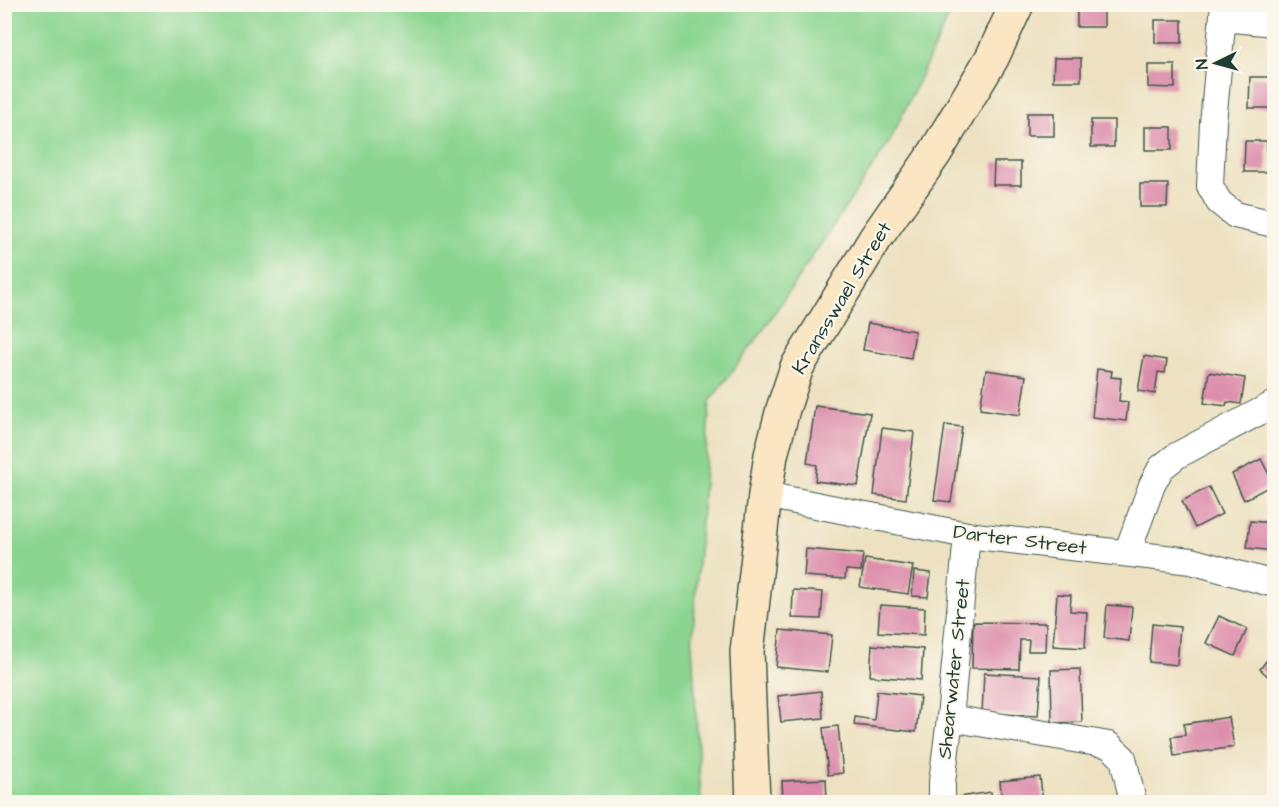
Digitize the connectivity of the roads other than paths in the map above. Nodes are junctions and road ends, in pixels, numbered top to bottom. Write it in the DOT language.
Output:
graph roads {
  1 [pos="1017,4"];
  2 [pos="1224,11"];
  3 [pos="1275,23"];
  4 [pos="1275,224"];
  5 [pos="1275,404"];
  6 [pos="765,495"];
  7 [pos="967,535"];
  8 [pos="1127,552"];
  9 [pos="1275,584"];
  10 [pos="950,718"];
  11 [pos="753,802"];
  12 [pos="942,802"];
  13 [pos="1133,802"];
  1 -- 6 [label="street, Kransswael Street"];
  2 -- 3 [label="street"];
  2 -- 4 [label="street"];
  5 -- 8 [label="street"];
  6 -- 7 [label="street, Darter Street"];
  6 -- 11 [label="street, Kransswael Street"];
  7 -- 8 [label="street, Darter Street"];
  7 -- 10 [label="street, Shearwater Street"];
  8 -- 9 [label="street, Darter Street"];
  10 -- 12 [label="street, Shearwater Street"];
  10 -- 13 [label="street"];
}
